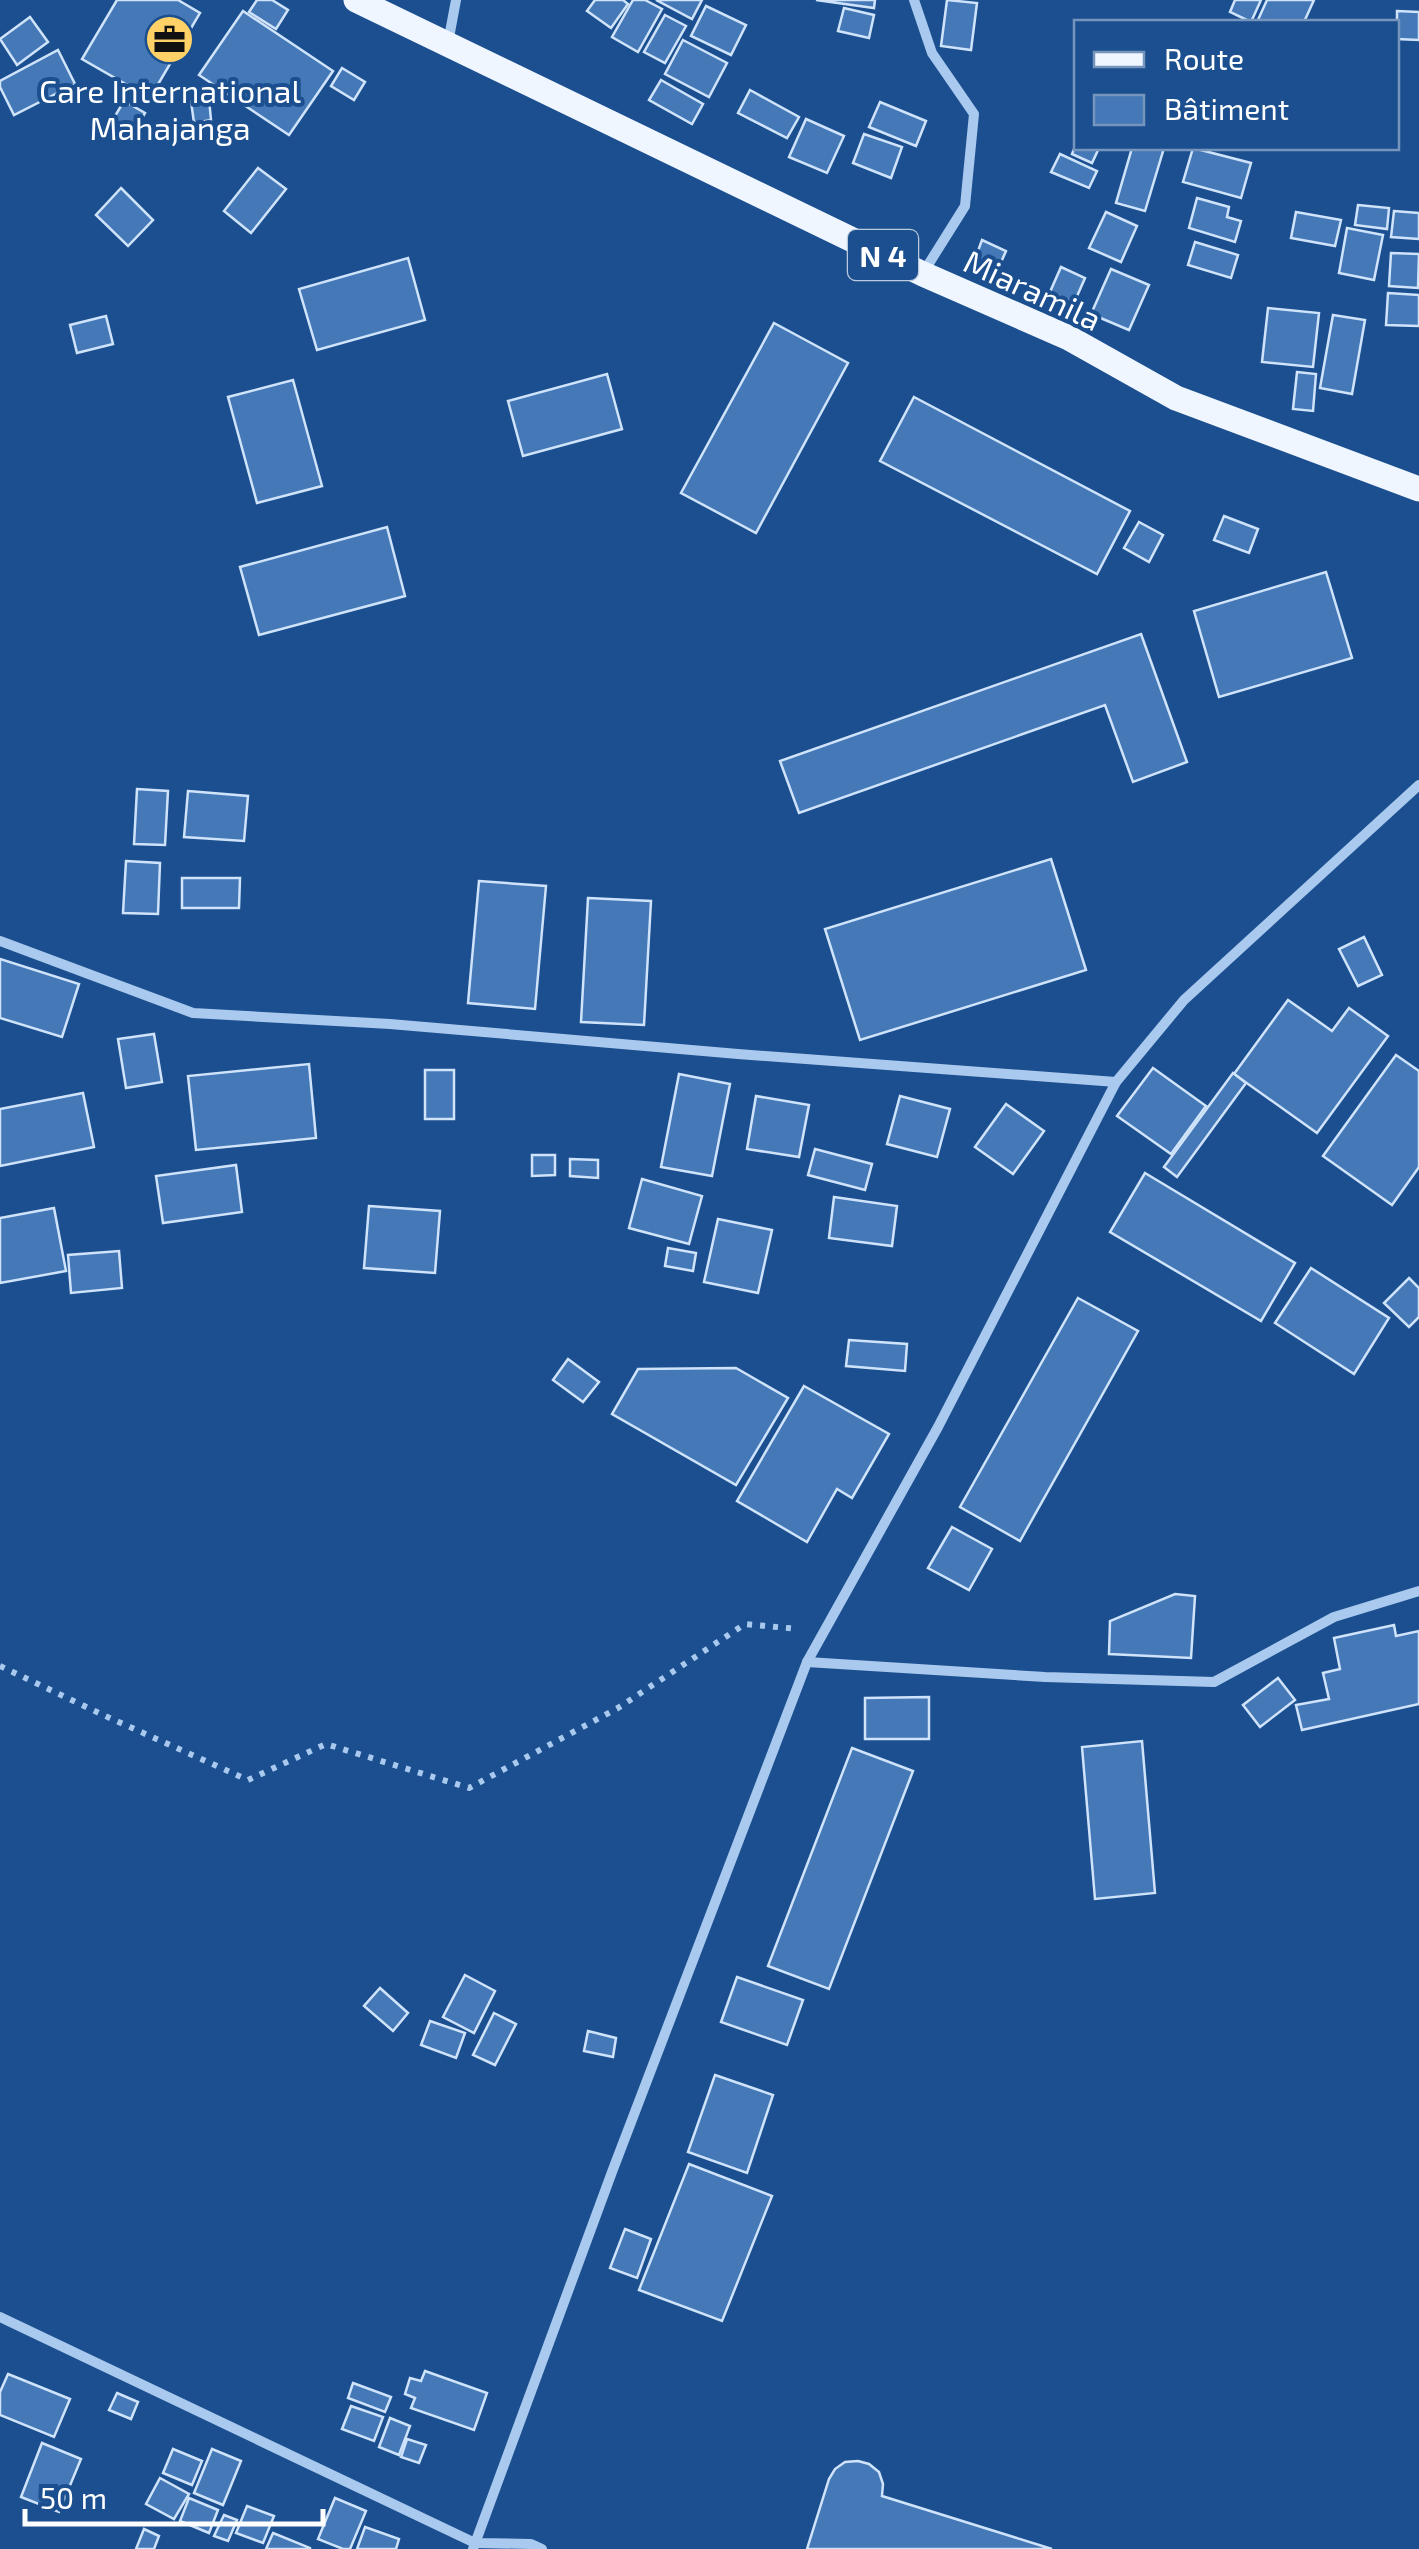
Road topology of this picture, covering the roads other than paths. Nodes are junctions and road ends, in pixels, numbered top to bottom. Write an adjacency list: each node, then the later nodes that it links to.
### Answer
1 (356, 0): 4 (main road, Miaramila / N 4)
2 (456, 0): 4 (street)
3 (914, 0): 5 (street)
4 (448, 44): 5 (main road, Miaramila / N 4)
5 (922, 274): 6 (main road, Miaramila / N 4)
6 (1419, 489)
7 (1419, 785): 9 (street)
8 (0, 941): 9 (street)
9 (1116, 1082): 11 (street)
10 (1419, 1591): 11 (street)
11 (807, 1662): 13 (street)
12 (0, 2318): 13 (street)
13 (474, 2546): 14 (street)
14 (534, 2547)

